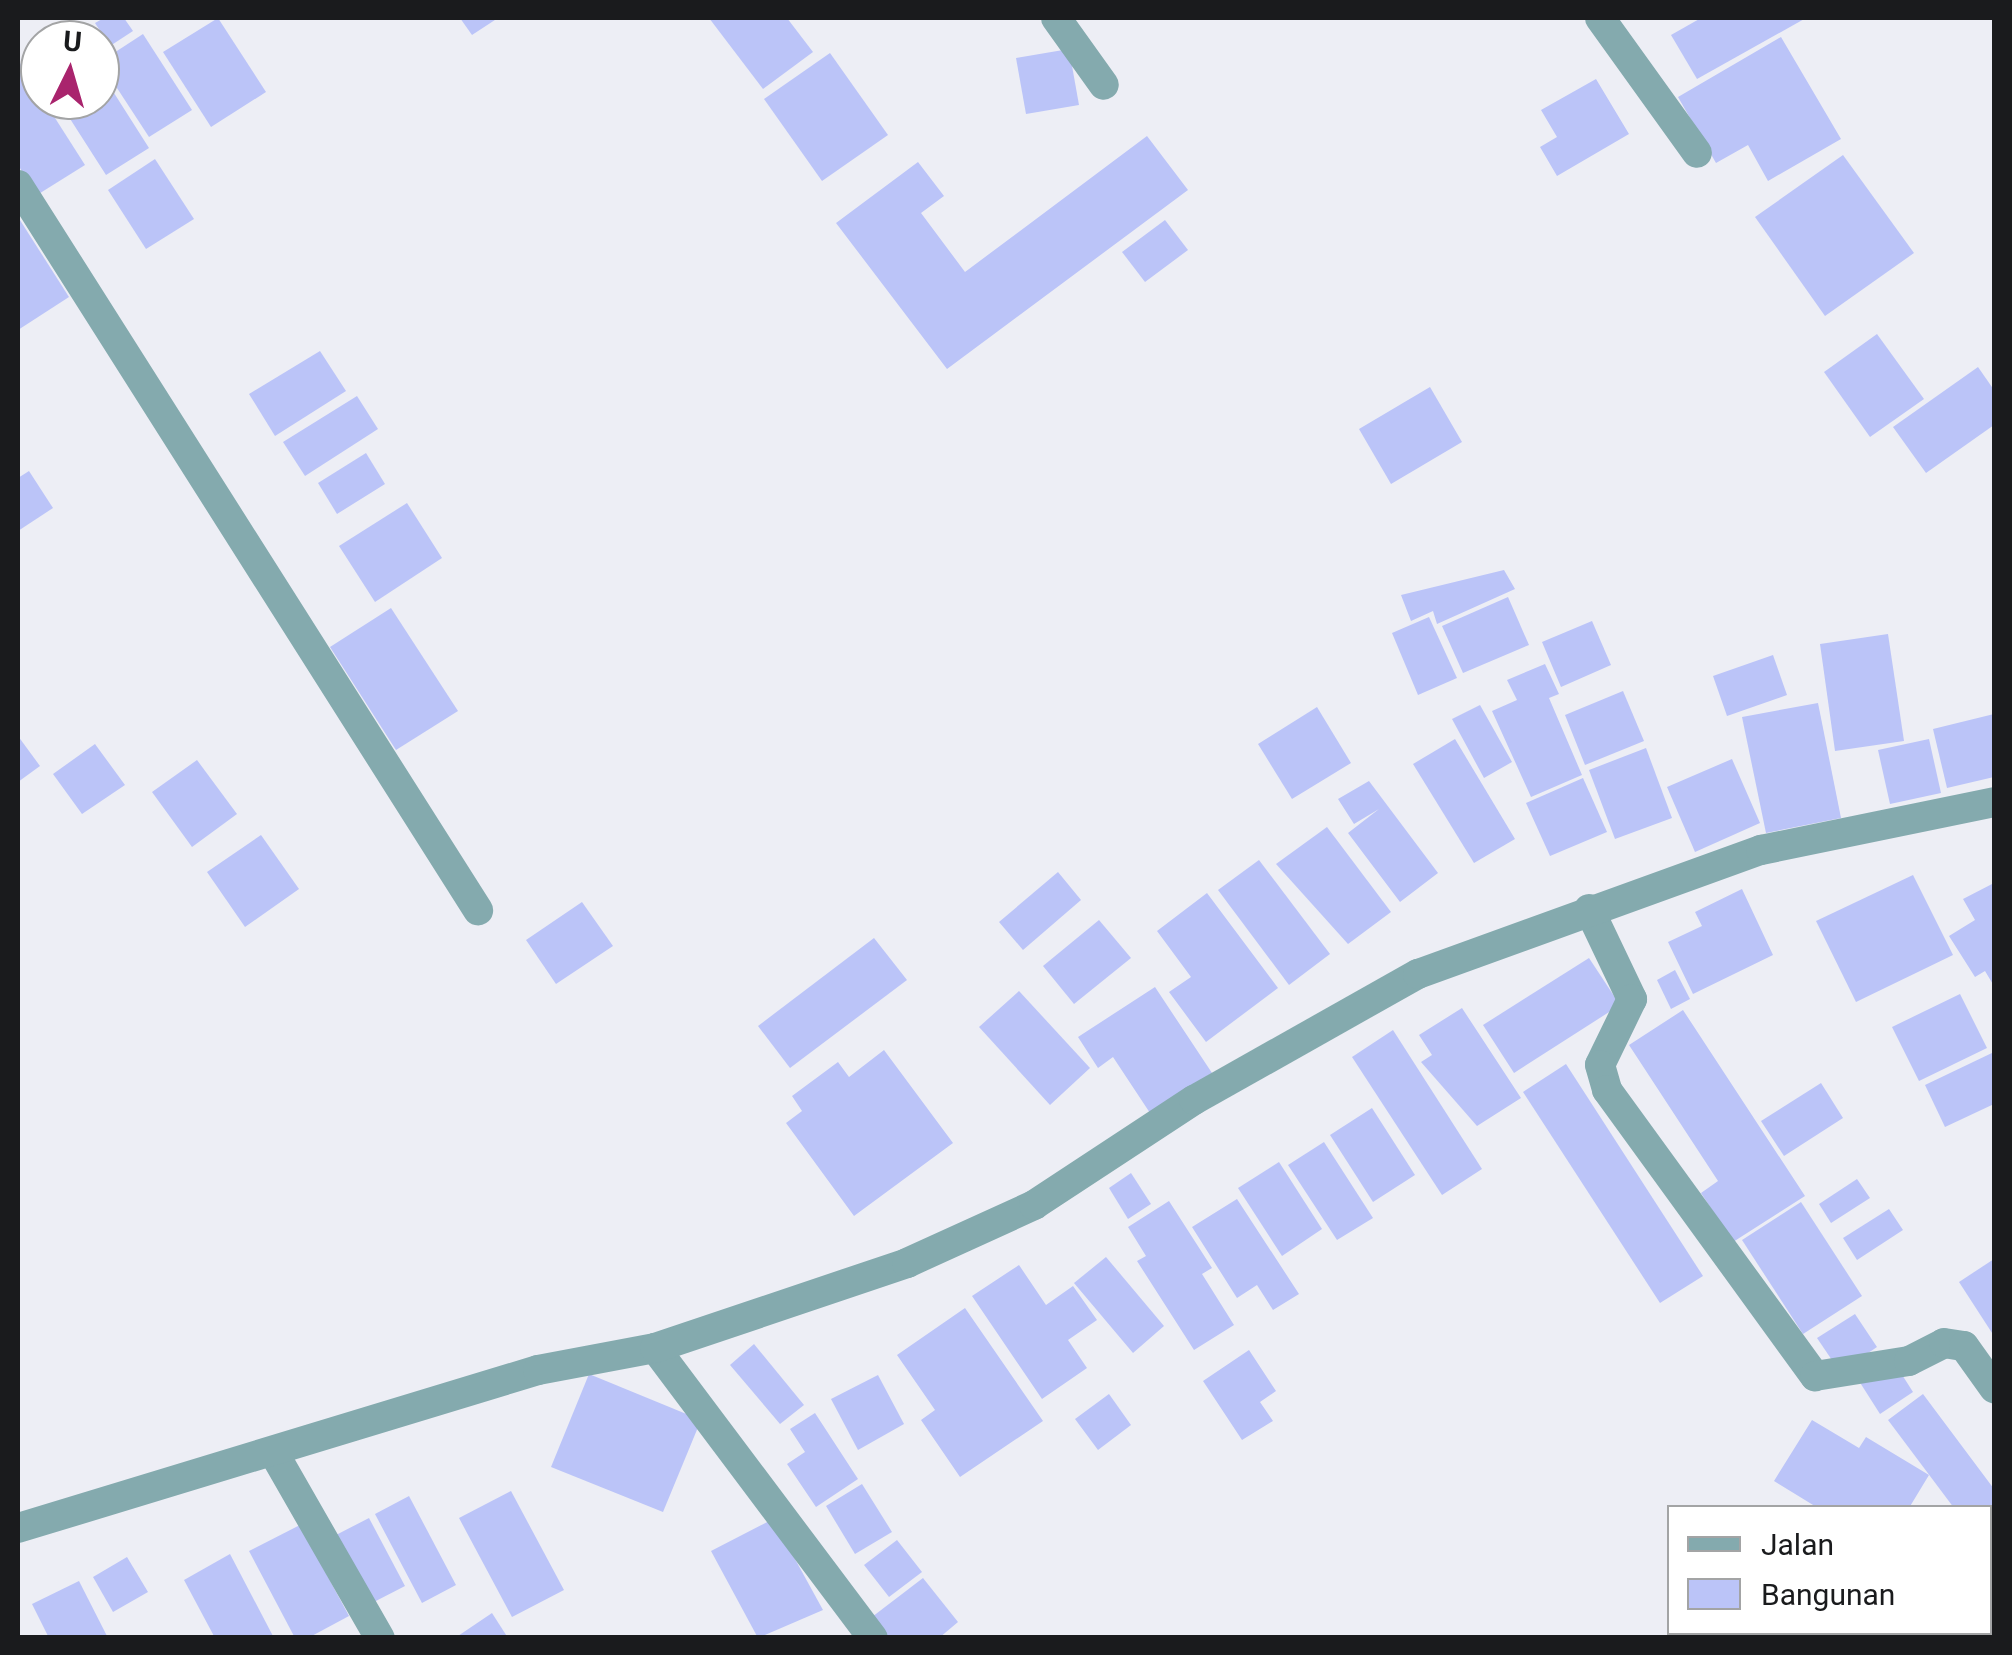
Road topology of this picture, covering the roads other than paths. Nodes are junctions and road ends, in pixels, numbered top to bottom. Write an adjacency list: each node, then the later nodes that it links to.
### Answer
1 (1056, 18): 3 (street)
2 (1600, 18): 4 (street)
3 (1104, 85)
4 (1696, 152)
5 (18, 185): 8 (street)
6 (1994, 802): 7 (street)
7 (1589, 908): 9 (street); 10 (street)
8 (478, 910)
9 (655, 1348): 11 (street); 14 (street)
10 (1994, 1388)
11 (275, 1455): 12 (street); 13 (street)
12 (18, 1528)
13 (380, 1638)
14 (872, 1638)

